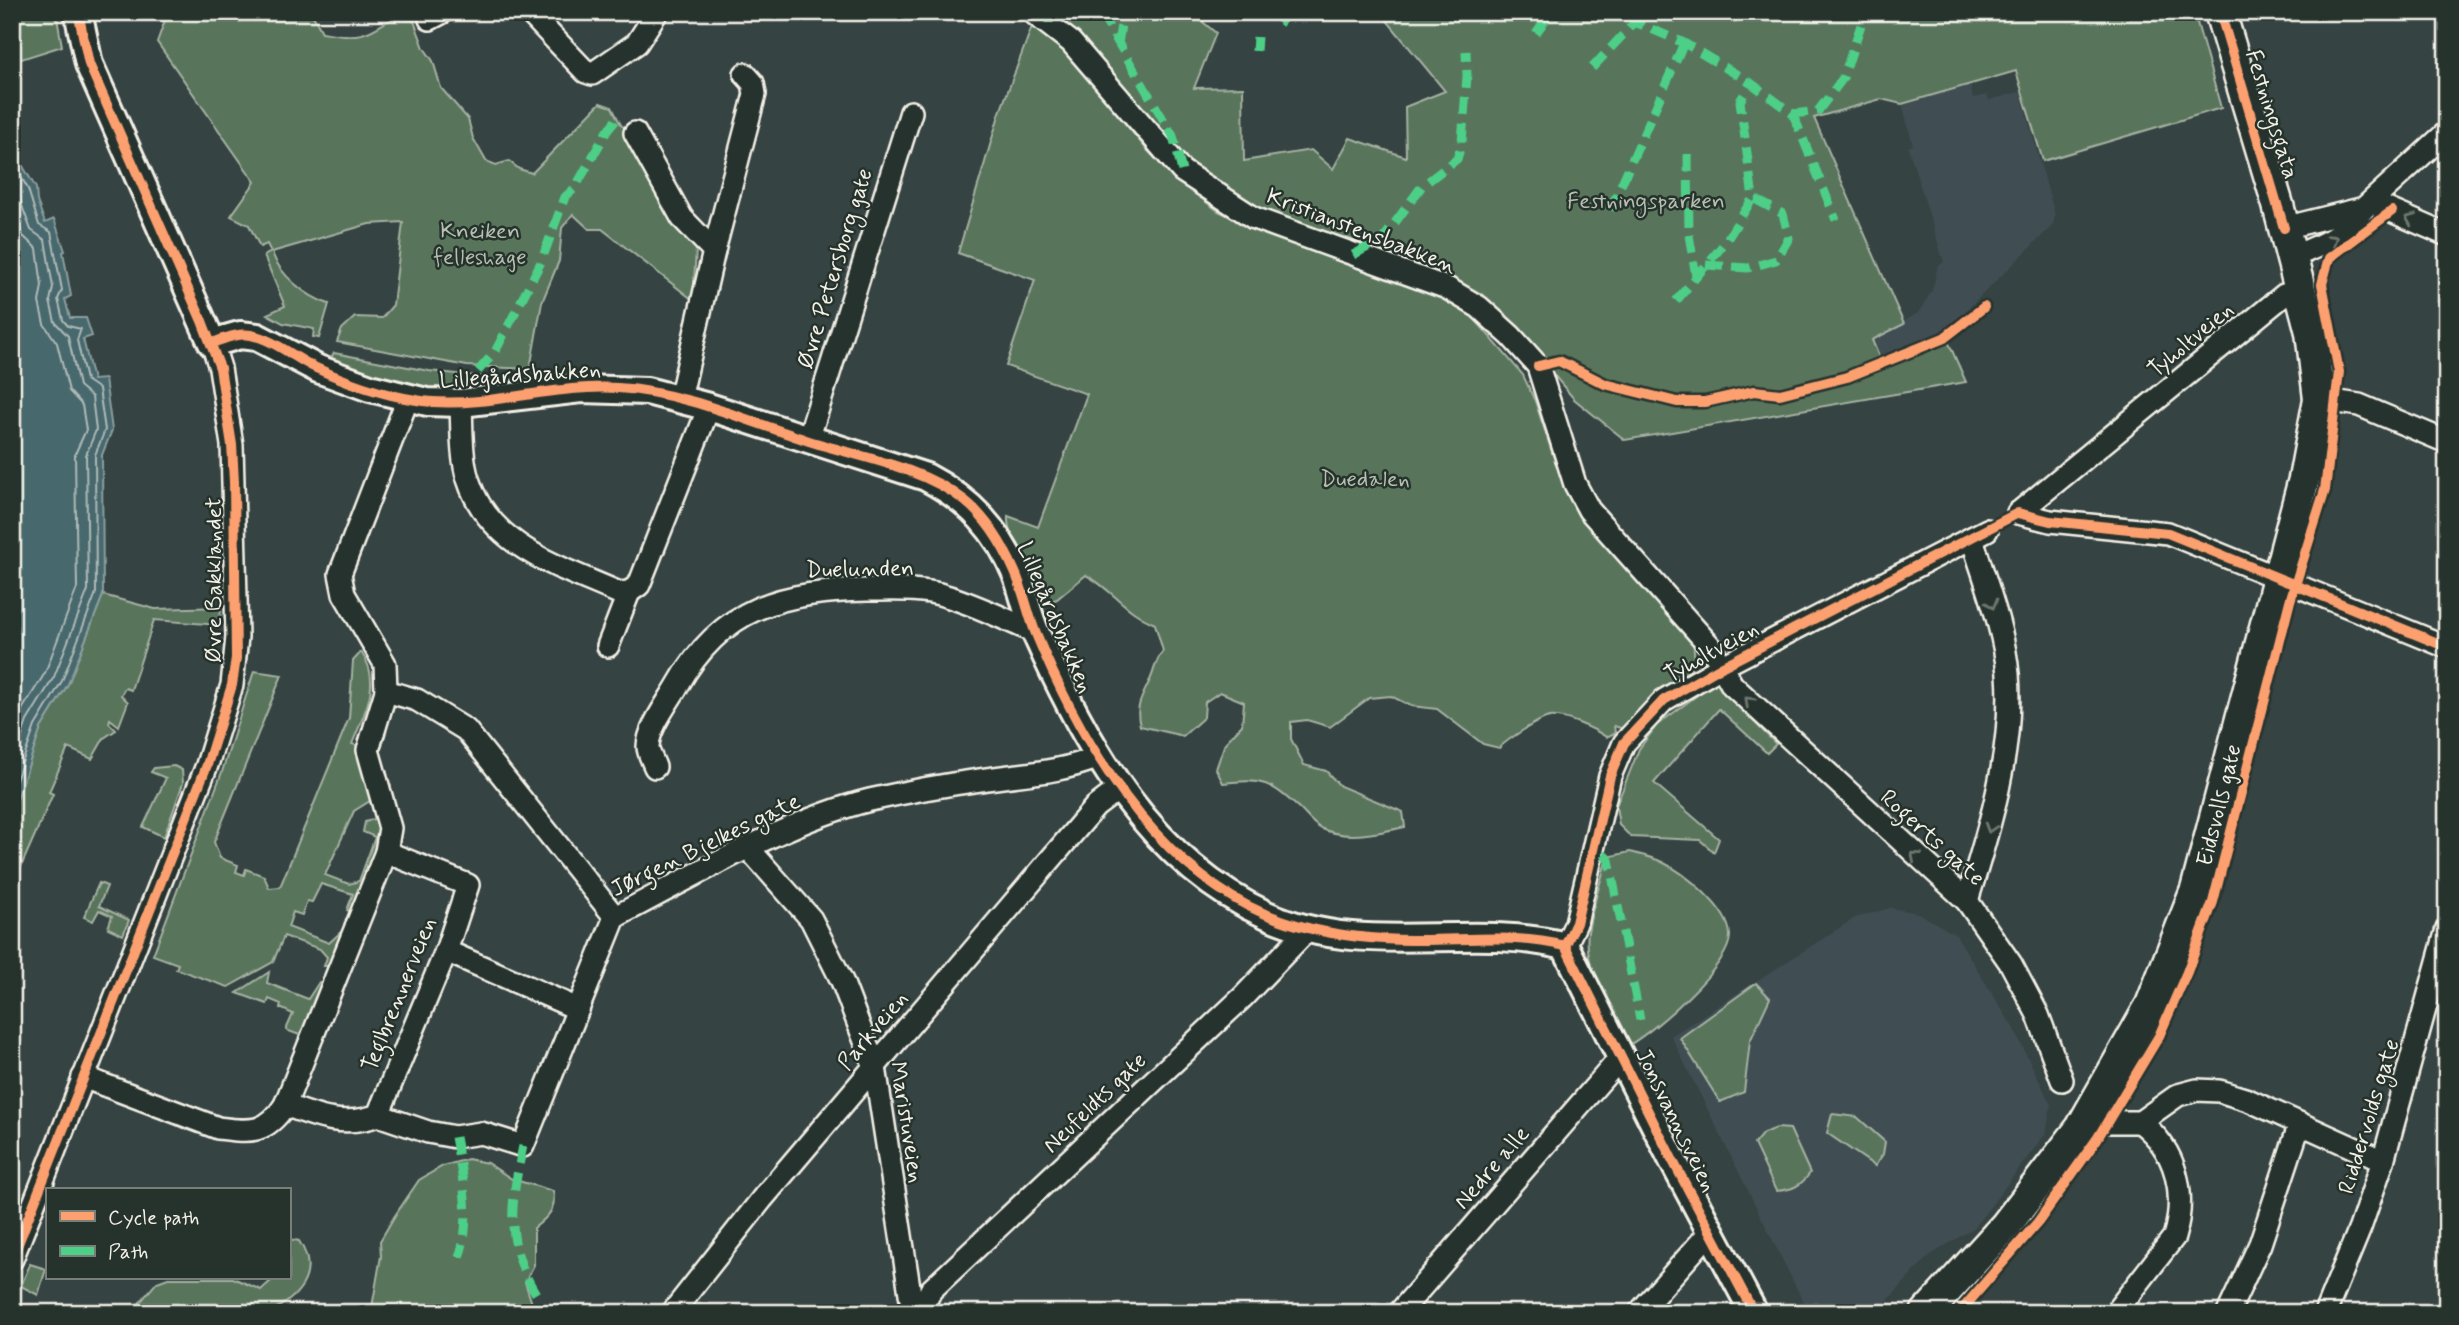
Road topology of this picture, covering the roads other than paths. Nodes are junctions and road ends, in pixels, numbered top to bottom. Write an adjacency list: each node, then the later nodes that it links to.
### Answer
1 (78, 12): 16 (street, Øvre Bakklandet)
2 (529, 12): 3 (street)
3 (657, 12)
4 (1032, 12): 29 (street, Kristianstensbakken)
5 (2220, 12): 11 (main road, Festningsgata)
6 (745, 74): 13 (street)
7 (911, 112): 22 (street, Øvre Petersborg gate)
8 (2447, 132): 10 (street)
9 (635, 133): 13 (street)
10 (2368, 206): 11 (street); 12 (street, one-way to 10); 14 (street, one-way to 10)
11 (2284, 228): 14 (main road, Eidsvolls gate)
12 (2447, 235)
13 (714, 251): 19 (street)
14 (2292, 257): 15 (main road, Eidsvolls gate)
15 (2300, 290): 18 (main road, Eidsvolls gate); 24 (street, Tyholtveien)
16 (212, 343): 17 (street, Lillegårdsbakken); 45 (street, Øvre Bakklandet)
17 (408, 398): 20 (street, Lillegårdsbakken); 30 (street)
18 (2319, 399): 23 (street); 24 (main road, Eidsvolls gate)
19 (680, 400): 20 (street, Lillegårdsbakken); 21 (street, Lillegårdsbakken)
20 (461, 403): 25 (street)
21 (709, 407): 22 (street, Lillegårdsbakken); 25 (street)
22 (808, 440): 26 (street, Lillegårdsbakken)
23 (2447, 442)
24 (2277, 576): 28 (street); 49 (main road, Eidsvolls gate)
25 (629, 592): 27 (street)
26 (1035, 632): 31 (street, Lillegårdsbakken); 32 (street, Duelunden)
27 (608, 646)
28 (2447, 648)
29 (1721, 667): 36 (street, Rogerts gate, one-way to 29); 36 (street, Tyholtveien, one-way to 36); 40 (street, Tyholtveien)
30 (386, 691): 35 (street); 37 (street, Jørgen Bjelkes gate)
31 (1099, 757): 33 (street, Lillegårdsbakken); 34 (street, Jørgen Bjelkes gate)
32 (655, 767)
33 (1120, 788): 39 (street, Lillegårdsbakken); 44 (street, Parkveien)
34 (748, 849): 37 (street, Jørgen Bjelkes gate); 44 (street, Maristuveien)
35 (386, 852): 41 (street, Teglbrennerveien); 47 (street)
36 (1967, 901): 46 (street, Rogerts gate)
37 (615, 917): 42 (street)
38 (2447, 929): 52 (street, Riddervolds gate)
39 (1307, 930): 40 (street, Lillegårdsbakken); 57 (street, Neufeldts gate)
40 (1565, 946): 43 (street, Jonsvannsveien)
41 (446, 951): 42 (street); 48 (street, Teglbrennerveien)
42 (578, 1009): 48 (street)
43 (1622, 1056): 53 (street, Jonsvannsveien); 58 (street, Nedre alle)
44 (875, 1067): 55 (street, Parkveien); 56 (street, Maristuveien)
45 (83, 1077): 47 (street); 54 (street, Øvre Bakklandet)
46 (2062, 1080)
47 (285, 1105): 48 (street)
48 (378, 1115)
49 (2088, 1116): 50 (street); 61 (main road, Eidsvolls gate)
50 (2140, 1122): 51 (street); 62 (street)
51 (2299, 1126): 52 (street); 63 (street)
52 (2383, 1161): 64 (street, Riddervolds gate)
53 (1710, 1232): 59 (street); 60 (street, Jonsvannsveien)
54 (12, 1259)
55 (672, 1313)
56 (913, 1313)
57 (920, 1313)
58 (1399, 1313)
59 (1639, 1313)
60 (1754, 1313)
61 (1926, 1313)
62 (2115, 1313)
63 (2228, 1313)
64 (2325, 1313)

